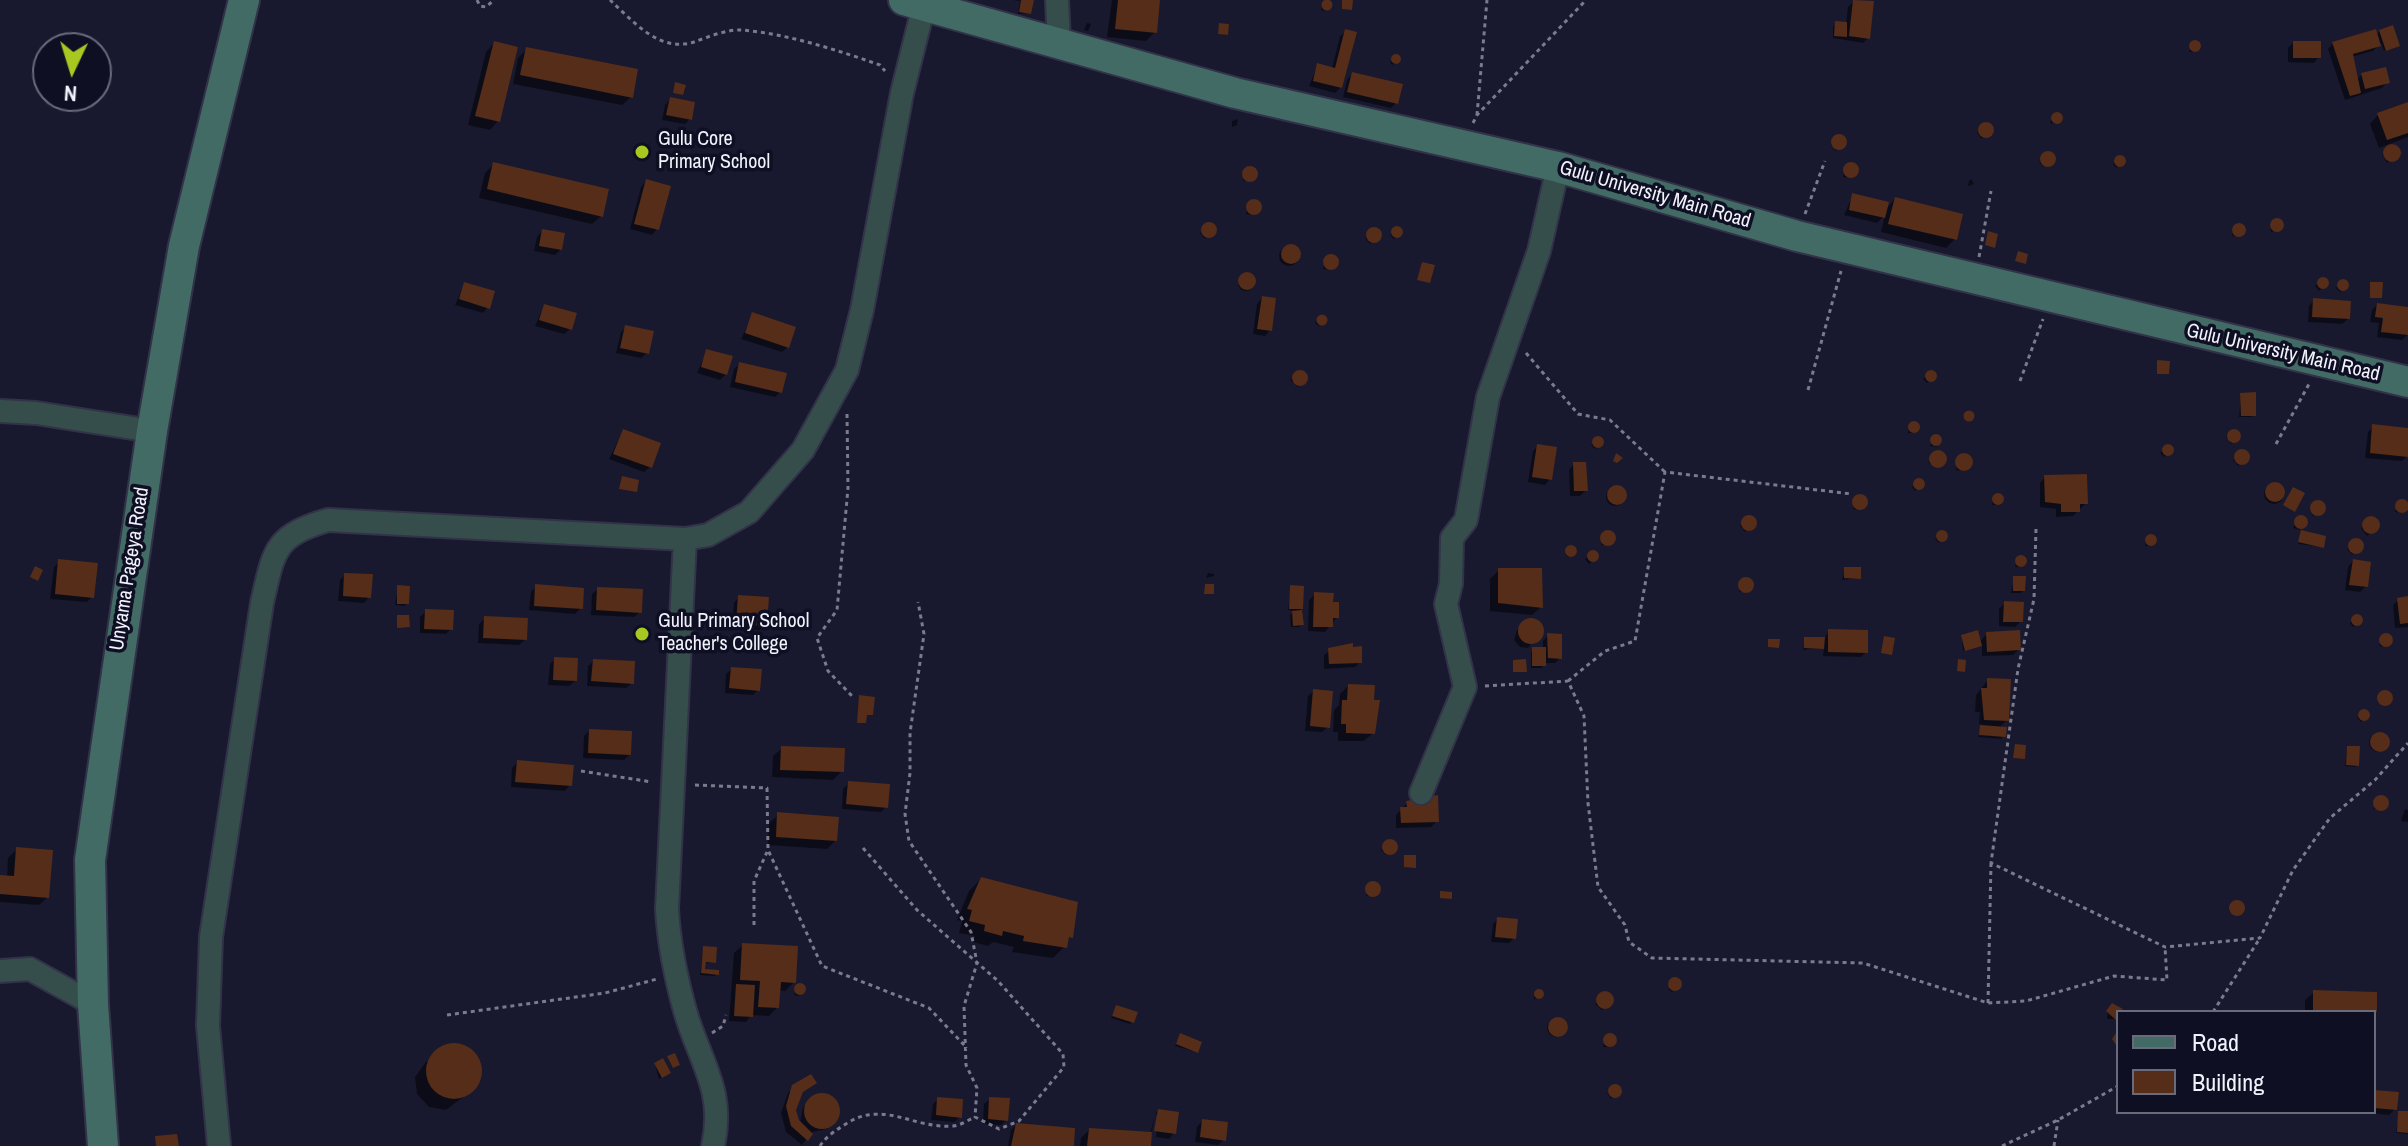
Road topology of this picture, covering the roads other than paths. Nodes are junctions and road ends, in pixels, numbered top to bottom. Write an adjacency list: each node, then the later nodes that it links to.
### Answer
1 (244, 0): 8 (street, Unyama Pageya Road)
2 (1057, 0): 4 (street)
3 (914, 2): 4 (street, Gulu University Main Road); 9 (street)
4 (1059, 43): 5 (street, Gulu University Main Road)
5 (1558, 167): 6 (street, Gulu University Main Road); 10 (street)
6 (2408, 382)
7 (0, 411): 8 (street)
8 (152, 431): 12 (street, Unyama Pageya Road)
9 (685, 539): 14 (street); 15 (street)
10 (1421, 793)
11 (0, 971): 12 (street)
12 (93, 1004): 13 (street, Unyama Pageya Road)
13 (103, 1146)
14 (219, 1146)
15 (713, 1146)

